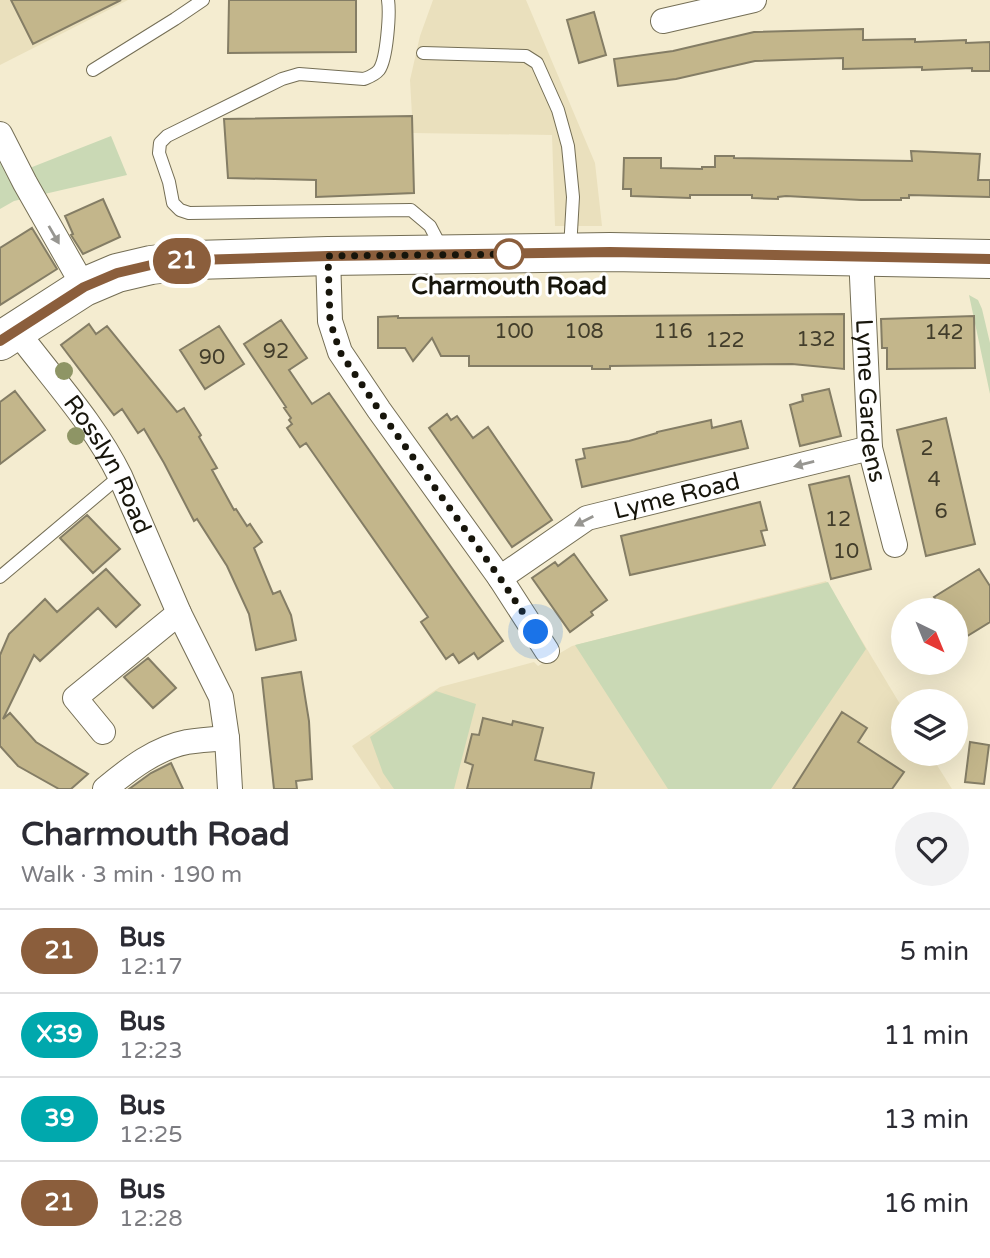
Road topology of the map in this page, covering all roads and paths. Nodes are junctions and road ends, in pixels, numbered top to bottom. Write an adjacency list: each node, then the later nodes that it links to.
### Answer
1 (203, 0): 6 (lane)
2 (388, 0): 9 (lane)
3 (754, 0): 4 (street)
4 (663, 21)
5 (423, 53): 8 (lane)
6 (93, 70)
7 (0, 134): 13 (street, one-way to 13)
8 (570, 253): 9 (main road); 11 (main road)
9 (446, 255): 10 (main road)
10 (328, 256): 13 (main road); 19 (street)
11 (862, 256): 12 (main road); 15 (street, Lyme Gardens)
12 (990, 259)
13 (84, 287): 14 (main road)
14 (9, 335): 16 (street, Rosslyn Road)
15 (870, 448): 17 (street, Lyme Gardens); 19 (street, Lyme Road, one-way to 19)
16 (120, 476): 18 (lane); 20 (street, Rosslyn Road)
17 (895, 545)
18 (0, 577)
19 (500, 578): 21 (street)
20 (179, 613): 22 (street); 23 (street, Rosslyn Road)
21 (547, 651)
22 (103, 732)
23 (226, 738): 24 (street); 25 (street, Rosslyn Road)
24 (106, 789)
25 (230, 789)

